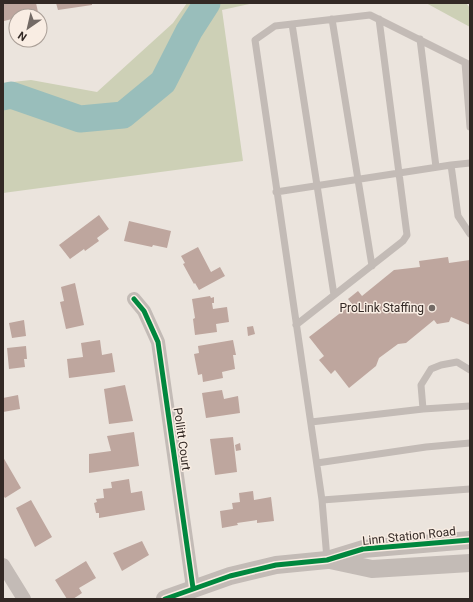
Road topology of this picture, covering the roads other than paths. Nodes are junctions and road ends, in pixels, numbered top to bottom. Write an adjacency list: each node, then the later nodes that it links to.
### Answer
1 (332, 19): 2 (lane); 3 (lane); 11 (lane)
2 (379, 19): 4 (lane); 10 (lane)
3 (292, 24): 12 (lane); 13 (lane)
4 (420, 39): 5 (lane); 9 (lane)
5 (468, 64): 6 (lane)
6 (470, 127)
7 (470, 163): 8 (lane)
8 (452, 165): 9 (lane); 14 (lane)
9 (436, 168): 10 (lane)
10 (398, 173): 11 (lane); 15 (lane)
11 (357, 179): 12 (lane); 15 (lane)
12 (316, 186): 13 (lane); 16 (lane)
13 (276, 192): 18 (lane)
14 (470, 234)
15 (372, 266): 16 (lane)
16 (334, 295): 18 (lane)
17 (134, 299): 31 (street, Pollitt Court)
18 (296, 325): 22 (lane)
19 (470, 370): 21 (lane)
20 (470, 406): 21 (lane)
21 (422, 409): 22 (lane)
22 (311, 422): 24 (lane)
23 (470, 443): 24 (lane)
24 (317, 463): 26 (lane)
25 (470, 489): 26 (lane)
26 (322, 500): 28 (lane)
27 (470, 540): 28 (street, Linn Station Road)
28 (328, 560): 29 (street, Linn Station Road); 31 (street, Linn Station Road)
29 (470, 562)
30 (3, 565): 32 (street)
31 (193, 588): 33 (street, Linn Station Road)
32 (24, 599)
33 (165, 599)

